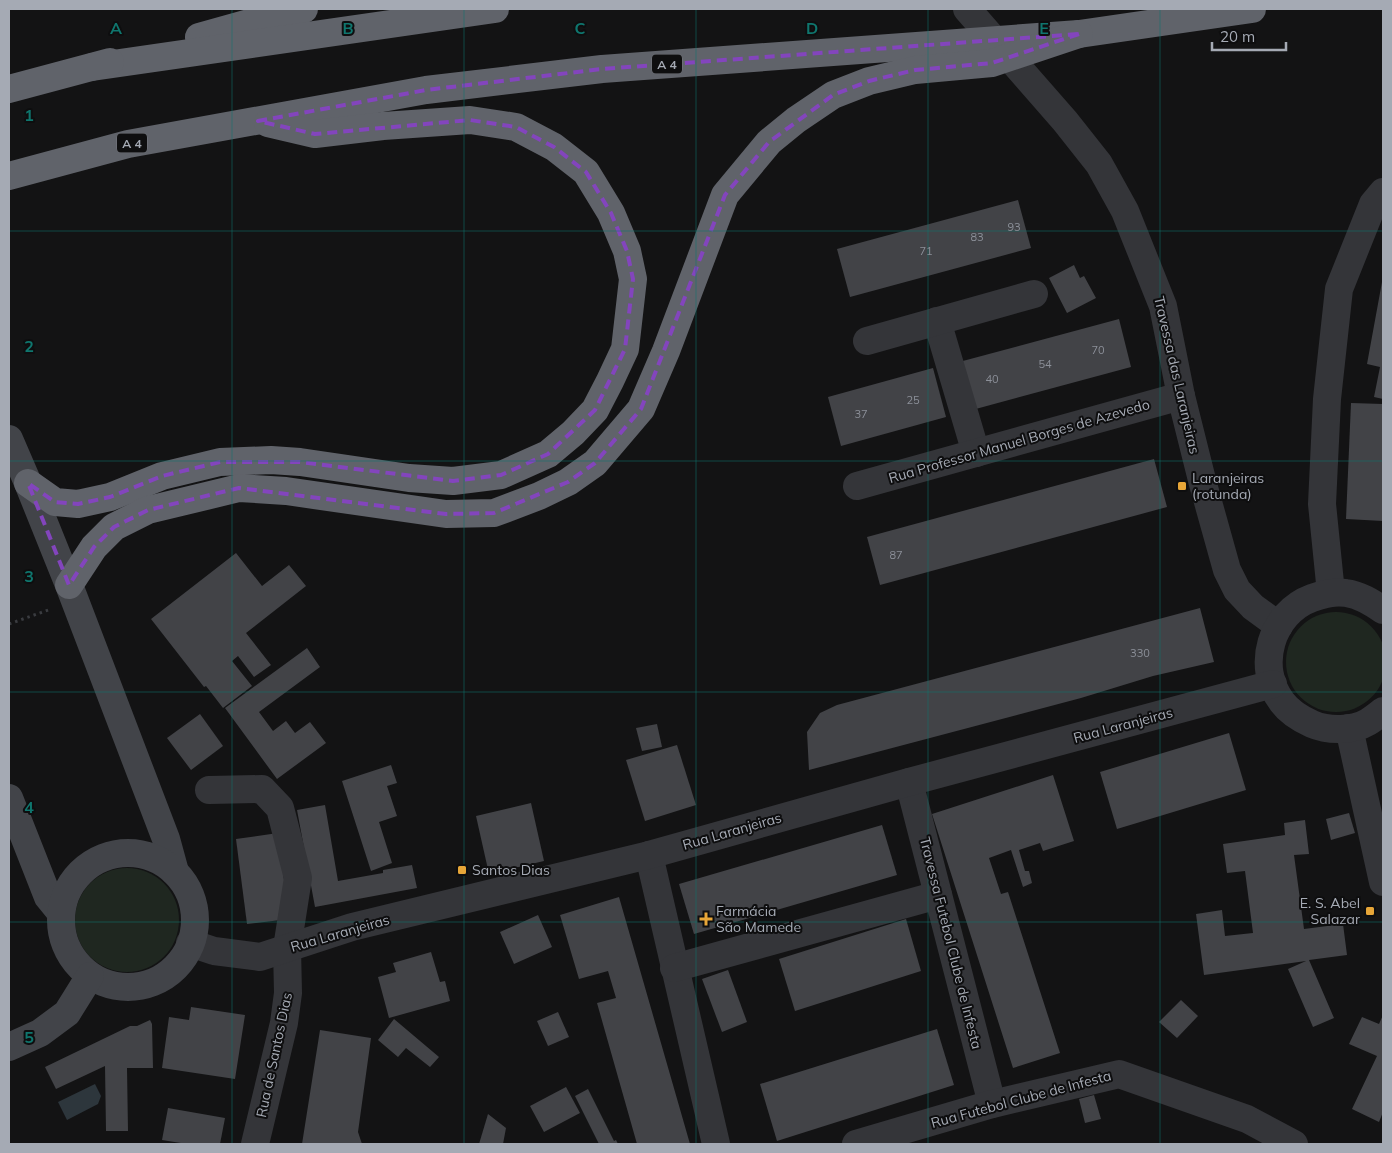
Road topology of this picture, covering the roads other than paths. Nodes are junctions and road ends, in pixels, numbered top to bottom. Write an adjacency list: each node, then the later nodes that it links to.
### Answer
1 (304, 9): 6 (highway)
2 (495, 9): 6 (highway)
3 (967, 9): 14 (street, Travessa das Laranjeiras)
4 (1252, 9): 5 (highway, A 4)
5 (1079, 34): 8 (highway, A 4); 19 (highway)
6 (92, 67): 7 (highway)
7 (9, 89)
8 (258, 120): 9 (highway, A 4); 17 (highway)
9 (9, 176)
10 (1383, 192): 20 (street)
11 (1034, 294): 12 (street)
12 (937, 321): 13 (street); 16 (street)
13 (867, 341)
14 (1181, 396): 16 (street, Rua Professor Manuel Borges de Azevedo); 22 (street, Travessa das Laranjeiras)
15 (9, 441): 17 (main road)
16 (976, 453): 18 (street, Rua Professor Manuel Borges de Azevedo)
17 (28, 483): 19 (main road)
18 (857, 486)
19 (72, 593): 30 (main road)
20 (1331, 593): 21 (street); 22 (street)
21 (1383, 610)
22 (1279, 626): 23 (street)
23 (1273, 684): 25 (street); 26 (street, Rua Laranjeiras)
24 (1383, 711): 25 (street)
25 (1349, 728): 31 (street)
26 (910, 782): 29 (street, Rua Laranjeiras); 32 (street, Travessa Futebol Clube de Infesta)
27 (209, 790): 35 (street, Rua de Santos Dias)
28 (9, 798): 33 (main road)
29 (649, 855): 35 (street, Rua Laranjeiras); 36 (street)
30 (175, 872): 33 (main road); 34 (main road)
31 (1383, 882)
32 (938, 895): 36 (street); 39 (street, Travessa Futebol Clube de Infesta)
33 (61, 913): 37 (main road)
34 (190, 943): 35 (street, Rua Laranjeiras); 37 (main road)
35 (287, 948): 40 (street, Rua de Santos Dias)
36 (674, 968): 41 (street)
37 (90, 976): 38 (main road)
38 (9, 1047)
39 (992, 1104): 42 (street, Rua Futebol Clube de Infesta); 43 (street, Rua Futebol Clube de Infesta)
40 (255, 1144)
41 (716, 1144)
42 (856, 1144)
43 (1294, 1144)

